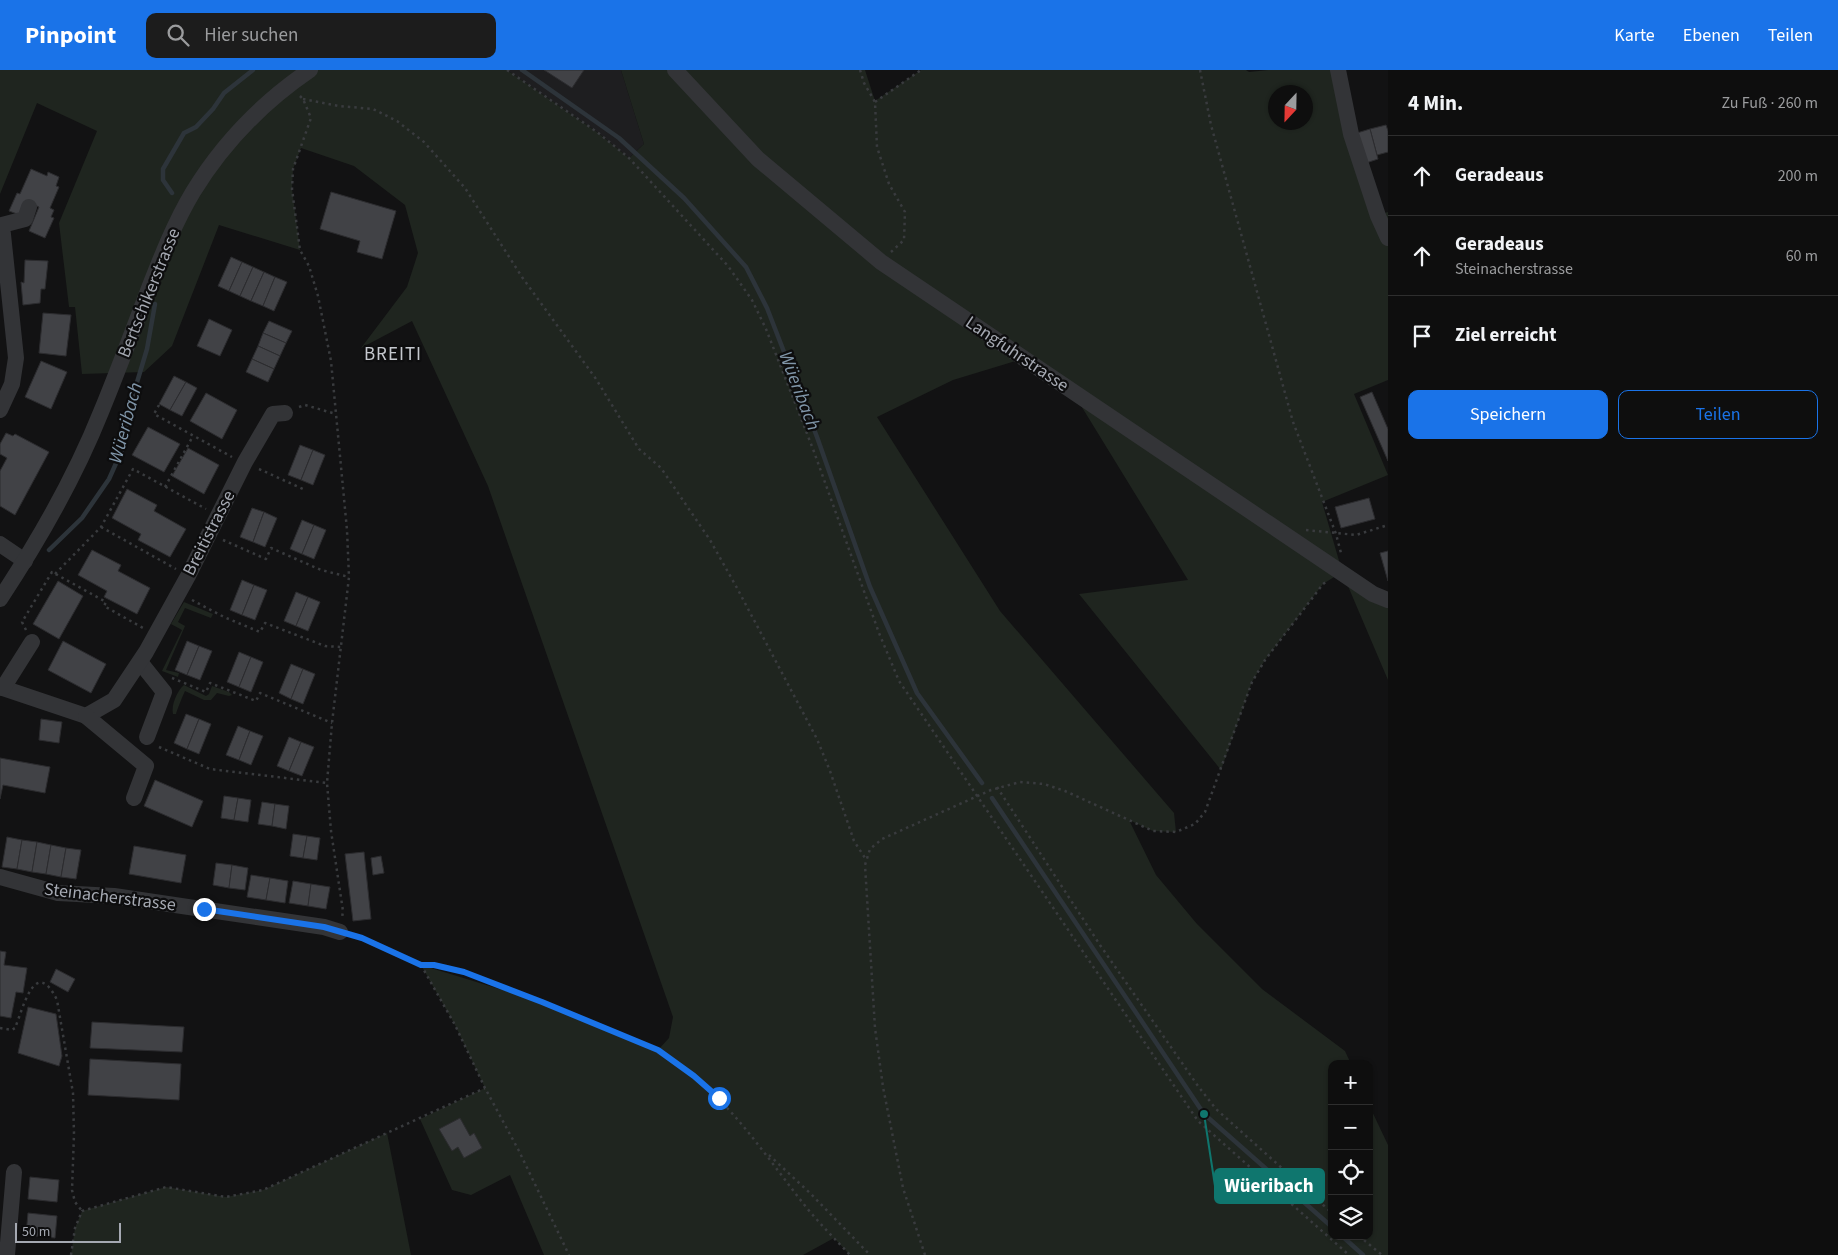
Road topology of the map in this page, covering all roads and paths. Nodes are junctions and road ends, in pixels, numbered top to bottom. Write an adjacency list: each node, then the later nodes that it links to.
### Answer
1 (310, 70): 8 (street, Bertschikerstrasse)
2 (507, 70): 48 (path)
3 (675, 70): 13 (street, Langfuhrstrasse)
4 (860, 70): 10 (path)
5 (920, 70): 10 (path)
6 (1200, 70): 27 (path)
7 (1338, 70): 12 (street)
8 (289, 85): 9 (path); 29 (street, Bertschikerstrasse)
9 (303, 99): 17 (path); 50 (path)
10 (875, 102): 13 (path)
11 (30, 207): 15 (street)
12 (1388, 238)
13 (882, 262): 30 (street, Langfuhrstrasse)
14 (159, 406): 18 (path)
15 (0, 410)
16 (285, 413): 17 (path); 19 (street, Breitistrasse)
17 (336, 414): 33 (path)
18 (193, 436): 19 (path); 20 (path)
19 (245, 463): 21 (path); 22 (street, Breitistrasse)
20 (165, 487): 22 (path); 24 (path)
21 (303, 489)
22 (218, 516): 26 (street, Breitistrasse)
23 (1388, 525): 27 (path)
24 (101, 527): 31 (path); 32 (path)
25 (1300, 530): 27 (path)
26 (210, 533): 32 (street, Breitistrasse); 33 (path)
27 (1336, 534): 30 (path)
28 (0, 544): 29 (street)
29 (25, 561): 35 (street, Bertschikerstrasse)
30 (1342, 571): 36 (street, Langfuhrstrasse); 47 (path)
31 (55, 574): 37 (path); 38 (path)
32 (188, 576): 34 (street, Breitistrasse)
33 (349, 577): 39 (path)
34 (179, 592): 37 (street, Breitistrasse); 39 (path)
35 (0, 598)
36 (1388, 600)
37 (155, 635): 40 (street, Breitistrasse)
38 (32, 642): 42 (street)
39 (341, 647): 44 (path)
40 (140, 662): 43 (street, Breitistrasse); 45 (street)
41 (170, 677): 44 (path)
42 (2, 688): 43 (street)
43 (86, 716): 49 (street)
44 (332, 723): 46 (path)
45 (147, 737): 46 (path)
46 (327, 783): 52 (path)
47 (997, 787): 48 (path); 58 (path)
48 (978, 796): 50 (path); 67 (path)
49 (134, 798)
50 (865, 858): 66 (path)
51 (0, 877): 52 (street, Steinacherstrasse)
52 (340, 932): 53 (path)
53 (421, 965): 55 (path); 56 (path)
54 (0, 1028): 59 (path)
55 (485, 1088): 59 (path); 63 (path)
56 (764, 1151): 64 (path); 65 (path)
57 (14, 1172): 61 (street)
58 (1328, 1209)
59 (82, 1211): 62 (path)
60 (1364, 1240): 68 (path)
61 (7, 1255)
62 (71, 1255)
63 (569, 1255)
64 (850, 1255)
65 (870, 1255)
66 (925, 1255)
67 (1349, 1255)
68 (1382, 1255)

